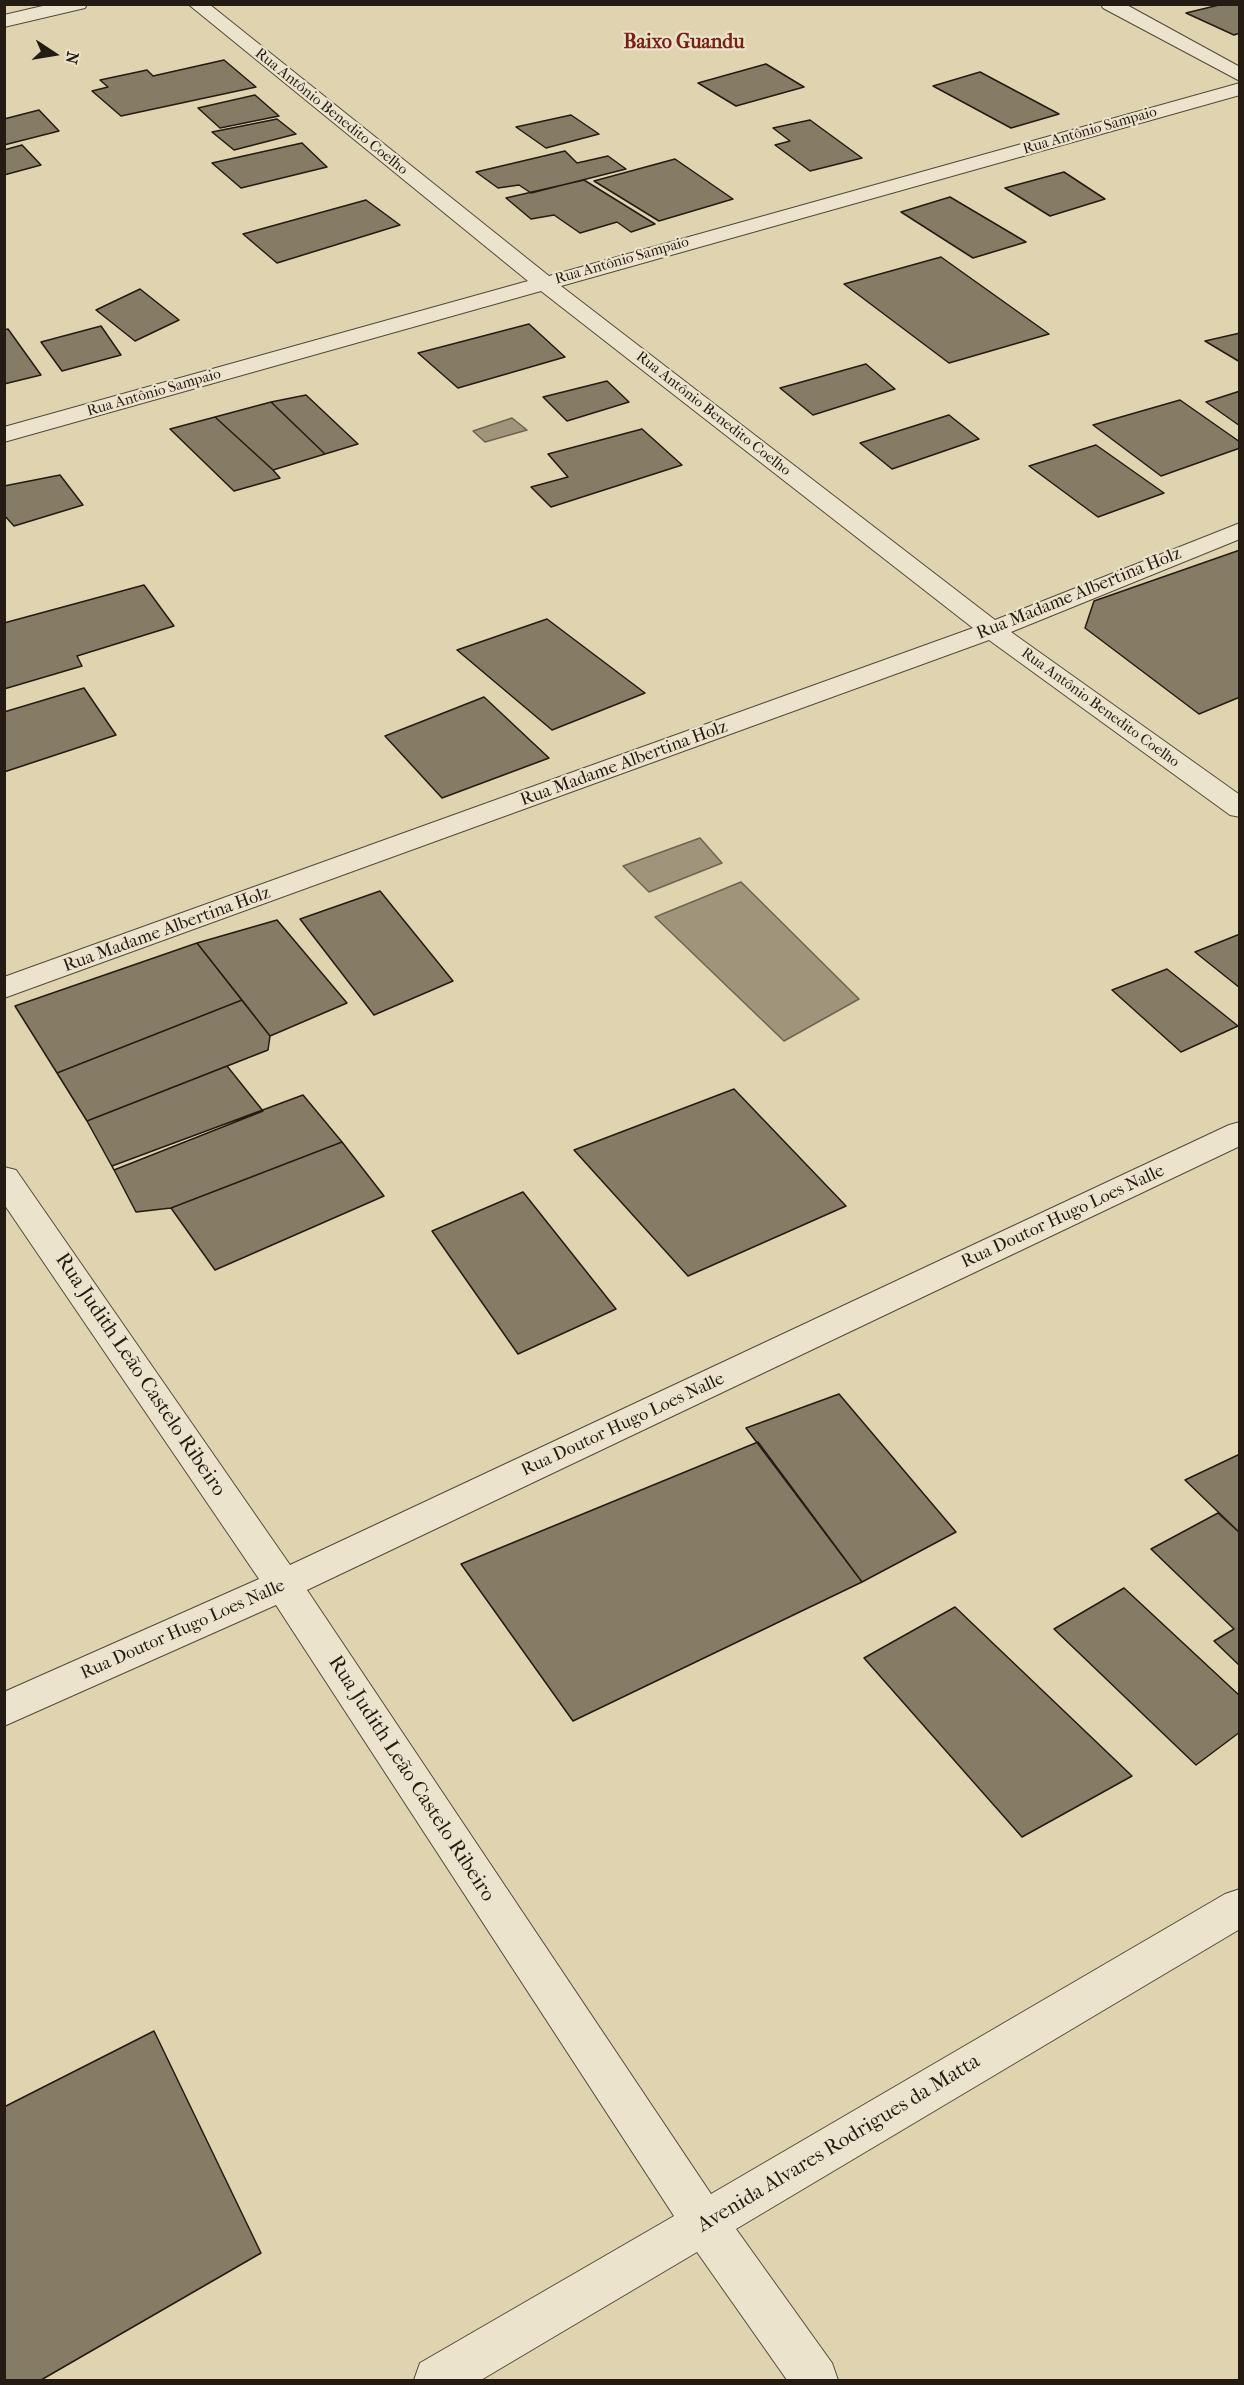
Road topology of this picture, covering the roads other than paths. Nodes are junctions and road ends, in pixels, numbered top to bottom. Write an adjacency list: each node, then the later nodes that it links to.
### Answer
1 (78, 4): 4 (street)
2 (197, 4): 7 (street, Rua Antônio Benedito Coelho)
3 (1110, 4): 5 (street)
4 (4, 21)
5 (1239, 75)
6 (1239, 89): 7 (street, Rua Antônio Sampaio)
7 (544, 283): 8 (street, Rua Antônio Sampaio); 10 (street, Rua Antônio Benedito Coelho)
8 (4, 435)
9 (1239, 530): 10 (street, Rua Madame Albertina Holz)
10 (992, 630): 11 (street, Rua Antônio Benedito Coelho); 12 (street, Rua Madame Albertina Holz)
11 (1239, 809)
12 (4, 988)
13 (1239, 1133): 15 (street, Rua Doutor Hugo Loes Nalle)
14 (4, 1178): 15 (street, Rua Judith Leão Castelo Ribeiro)
15 (284, 1585): 16 (street, Rua Doutor Hugo Loes Nalle); 18 (street, Rua Judith Leão Castelo Ribeiro)
16 (4, 1710)
17 (1239, 1907): 18 (street, Avenida Alvares Rodrigues da Matta)
18 (705, 2224): 19 (street, Avenida Alvares Rodrigues da Matta); 20 (street, Rua Judith Leão Castelo Ribeiro)
19 (437, 2380)
20 (815, 2380)

